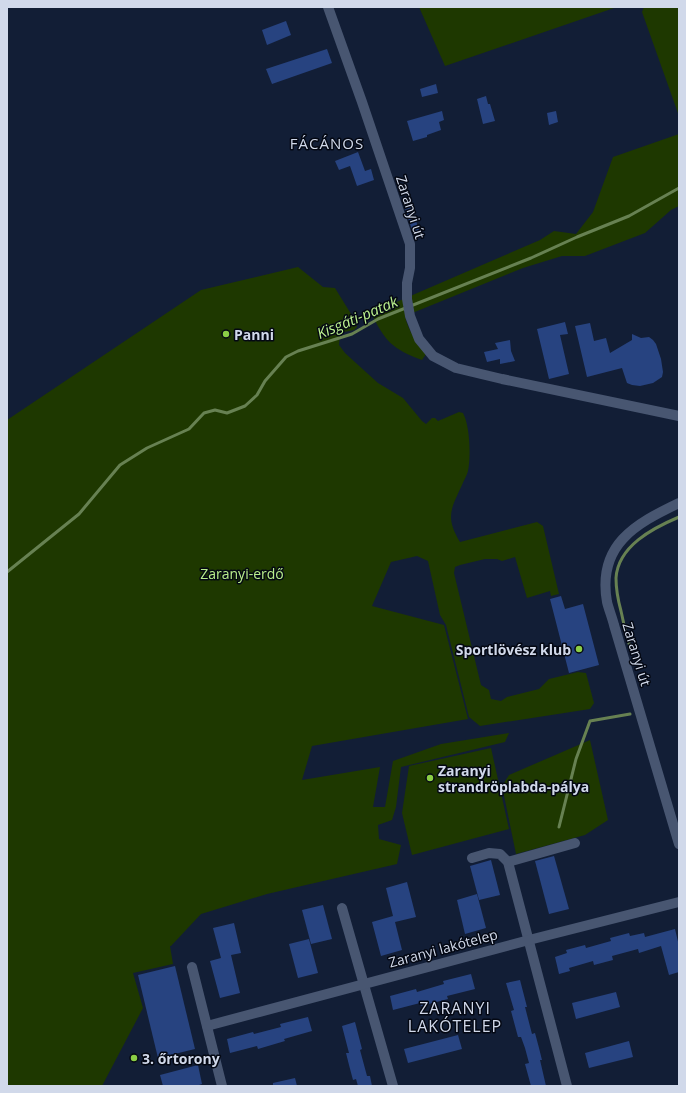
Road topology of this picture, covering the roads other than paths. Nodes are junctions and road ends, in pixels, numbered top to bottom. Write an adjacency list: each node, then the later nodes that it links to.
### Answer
1 (328, 7): 2 (street, Zaranyi út)
2 (679, 416)
3 (679, 503): 5 (street, Zaranyi út)
4 (575, 843): 7 (street)
5 (679, 844)
6 (472, 858): 7 (street)
7 (508, 862): 10 (street)
8 (679, 902): 10 (street, Zaranyi lakótelep)
9 (342, 908): 12 (street)
10 (528, 940): 12 (street, Zaranyi lakótelep); 16 (street)
11 (192, 967): 13 (street)
12 (364, 984): 13 (street, Zaranyi lakótelep); 15 (street)
13 (207, 1026): 14 (street)
14 (222, 1086)
15 (393, 1086)
16 (567, 1086)

